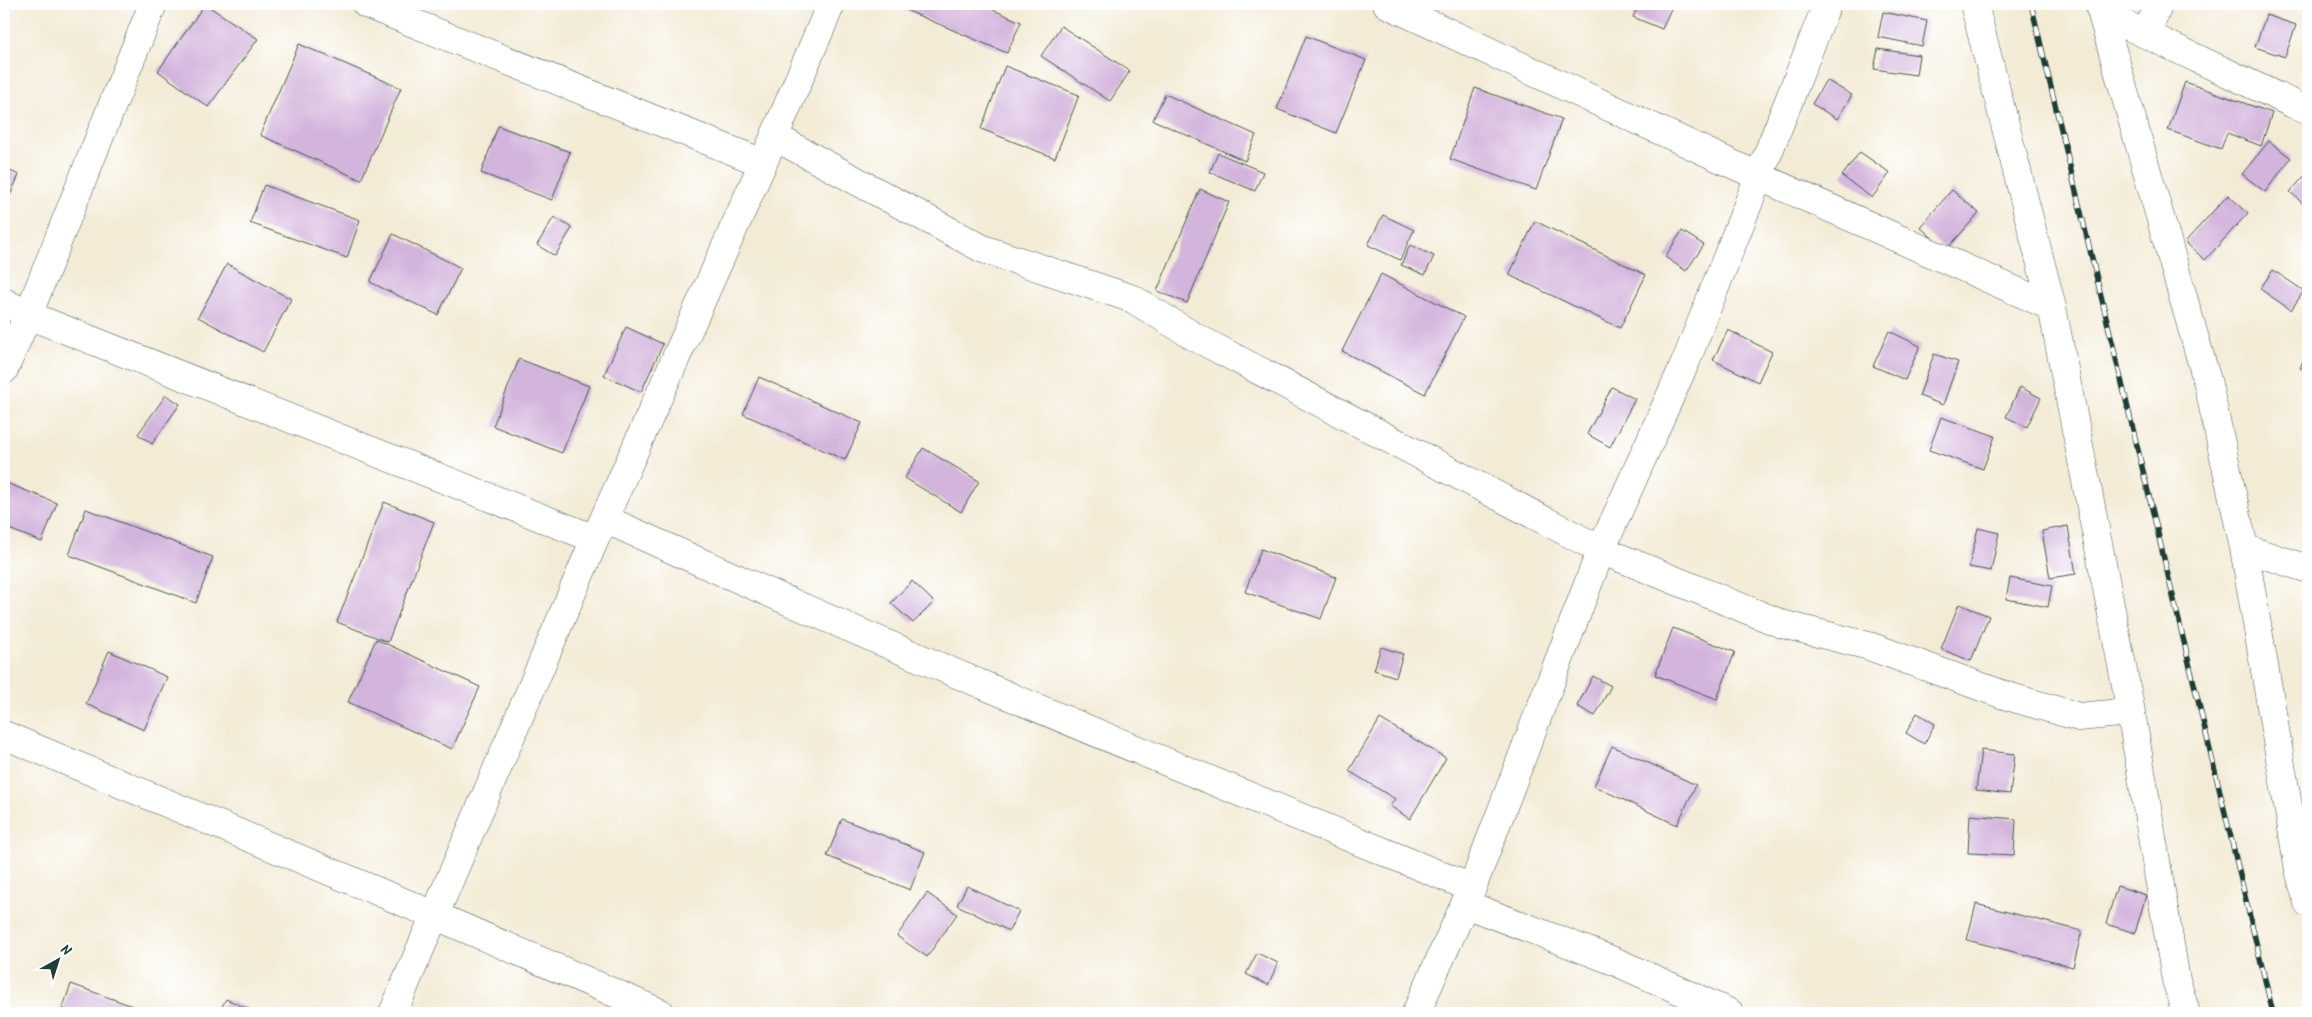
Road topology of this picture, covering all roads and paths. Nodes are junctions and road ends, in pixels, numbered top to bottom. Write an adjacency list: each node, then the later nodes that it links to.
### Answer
1 (153, 4): 16 (street)
2 (366, 4): 12 (street)
3 (831, 4): 11 (street)
4 (1387, 4): 13 (street)
5 (1827, 4): 13 (street)
6 (1974, 4): 15 (street)
7 (2159, 4): 9 (street)
8 (2101, 9): 9 (street); 19 (street)
9 (2146, 34): 10 (street)
10 (2308, 111)
11 (775, 137): 12 (street); 20 (street)
12 (763, 163): 18 (street)
13 (1758, 176): 15 (street); 20 (street)
14 (4, 302): 16 (street)
15 (2052, 307): 22 (street)
16 (28, 315): 17 (street); 18 (street)
17 (4, 370)
18 (600, 529): 25 (street); 27 (street)
19 (2244, 548): 21 (street); 24 (street)
20 (1601, 550): 22 (street); 25 (street)
21 (2308, 569)
22 (2131, 712): 32 (street)
23 (4, 735): 27 (street)
24 (2304, 872): 26 (street)
25 (1468, 896): 30 (street); 31 (street)
26 (2308, 903)
27 (434, 915): 28 (street); 29 (street)
28 (393, 1013)
29 (661, 1013)
30 (1416, 1013)
31 (1730, 1013)
32 (2186, 1013)

